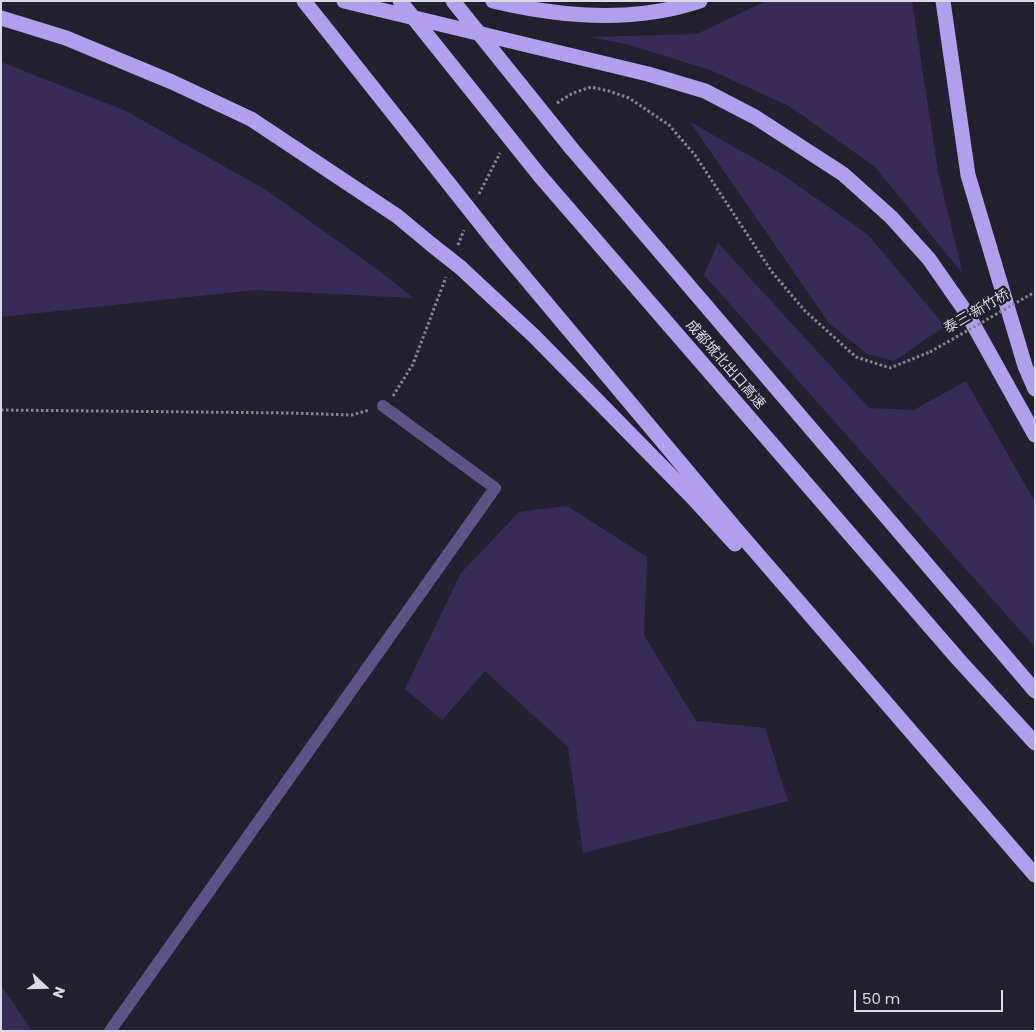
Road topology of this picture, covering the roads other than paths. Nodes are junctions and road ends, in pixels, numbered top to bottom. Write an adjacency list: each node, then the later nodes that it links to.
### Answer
1 (304, 1): 12 (highway, bridge)
2 (344, 1): 11 (highway)
3 (400, 1): 14 (highway, 成都城北出口高速, bridge)
4 (453, 1): 13 (highway, 成都城北出口高速, bridge)
5 (493, 1): 6 (highway)
6 (700, 1)
7 (943, 1): 9 (highway)
8 (1, 18): 12 (highway, bridge)
9 (1035, 389)
10 (383, 406): 16 (street)
11 (1035, 435)
12 (856, 670): 15 (highway)
13 (1035, 691)
14 (1035, 743)
15 (1035, 875)
16 (110, 1031)

